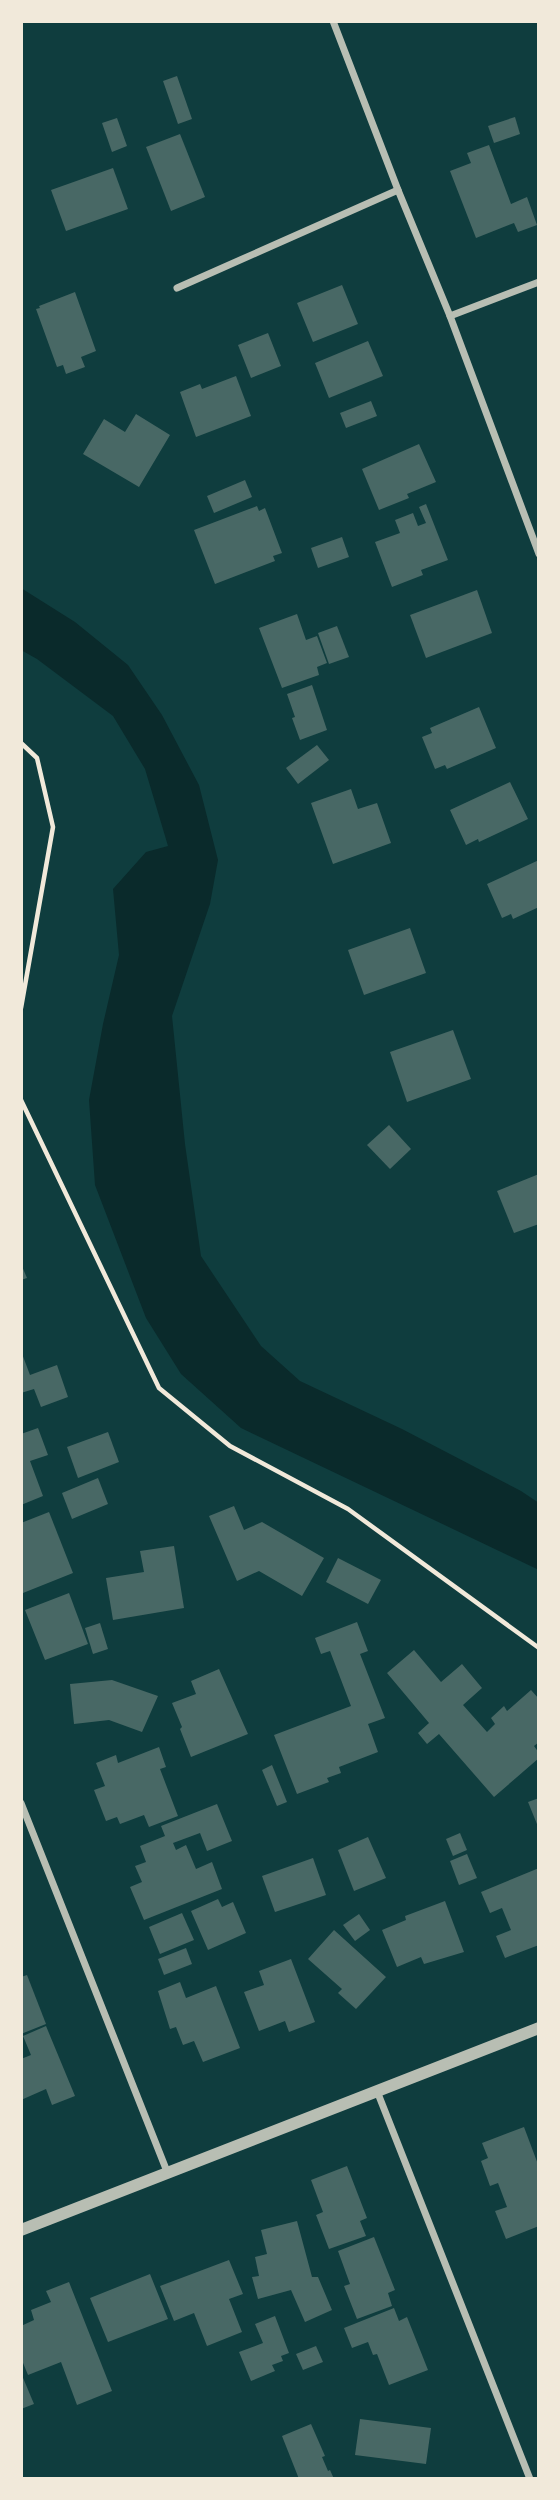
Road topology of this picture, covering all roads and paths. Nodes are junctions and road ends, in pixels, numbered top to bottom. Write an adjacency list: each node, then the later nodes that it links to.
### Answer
1 (333, 21): 2 (street)
2 (398, 190): 4 (street); 5 (street)
3 (539, 282): 5 (street)
4 (177, 288)
5 (450, 316): 6 (street)
6 (539, 554)
7 (21, 743): 8 (path)
8 (21, 1008)
9 (21, 1100): 10 (path)
10 (539, 1647)
11 (21, 1802): 14 (street)
12 (539, 2028): 13 (street)
13 (377, 2091): 14 (street); 16 (street)
14 (168, 2174): 15 (street)
15 (21, 2230)
16 (530, 2479)

